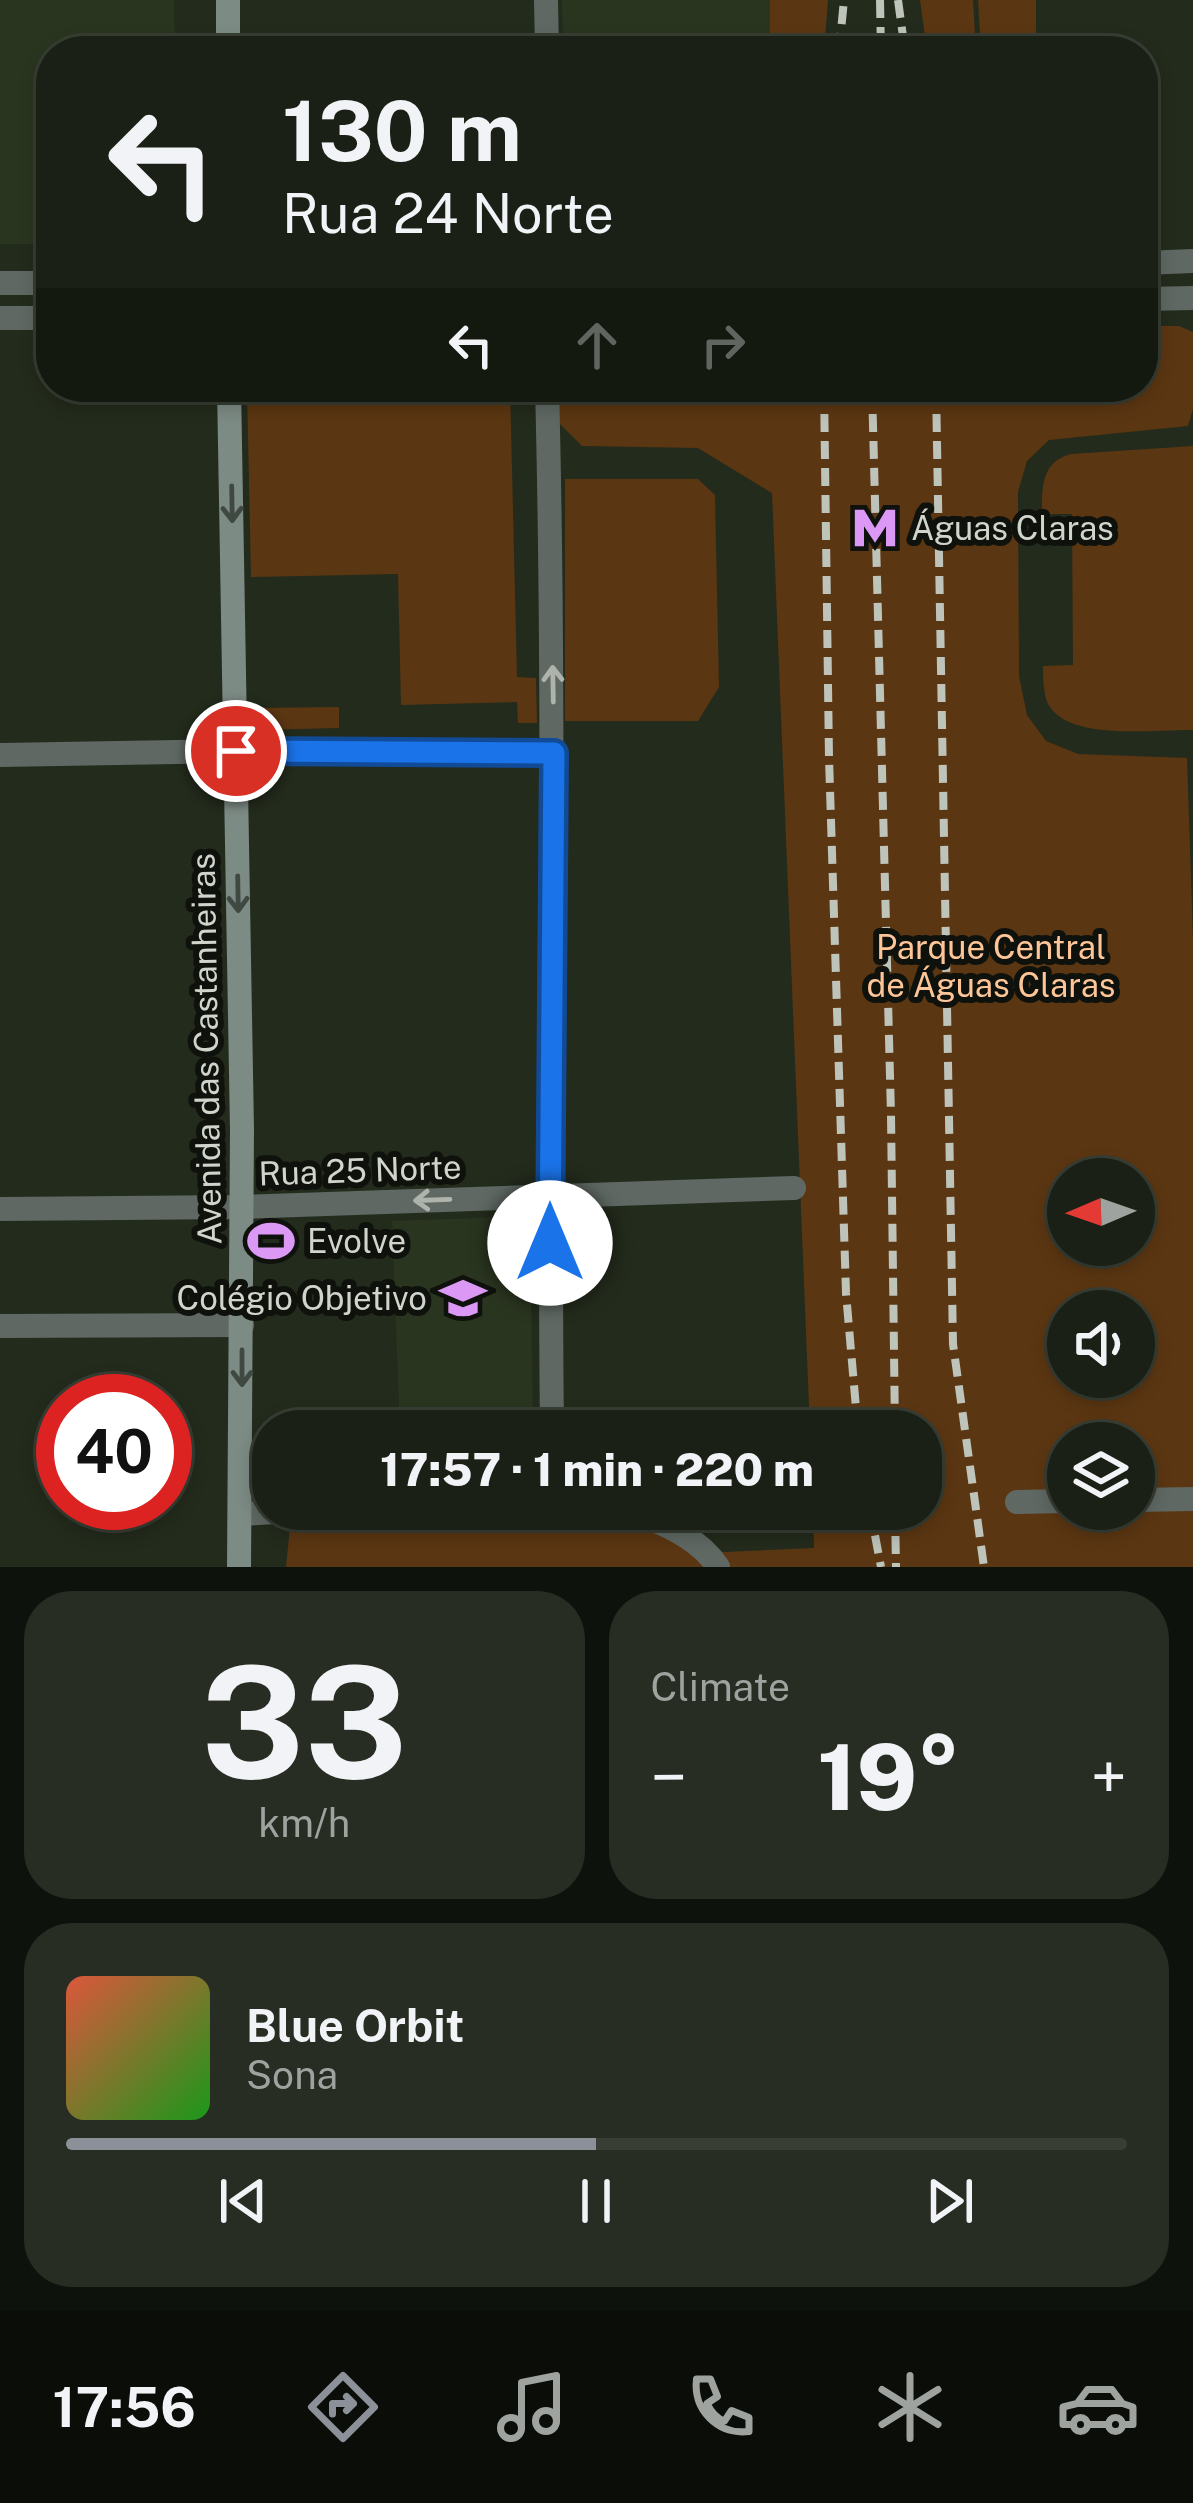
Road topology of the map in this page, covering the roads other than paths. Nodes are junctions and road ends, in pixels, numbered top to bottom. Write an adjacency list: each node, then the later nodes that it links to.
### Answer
1 (228, 0): 3 (main road)
2 (546, 0): 4 (street)
3 (228, 36)
4 (547, 36)
5 (1193, 261): 6 (street)
6 (1158, 262)
7 (0, 283): 8 (street)
8 (36, 283)
9 (1193, 298): 10 (street)
10 (1158, 299)
11 (0, 318): 12 (street)
12 (36, 318)
13 (230, 402): 15 (main road, Avenida das Castanheiras, one-way to 15)
14 (547, 402): 16 (street, one-way to 14)
15 (236, 751): 16 (street); 17 (street); 20 (main road, Avenida das Castanheiras, one-way to 20)
16 (554, 753): 19 (street)
17 (0, 755)
18 (794, 1187): 19 (street, Rua 25 Norte)
19 (549, 1196): 20 (street, Rua 25 Norte, one-way to 20); 24 (street)
20 (241, 1207): 21 (street, Rua 25 Norte); 22 (main road, Avenida das Castanheiras)
21 (0, 1209)
22 (242, 1325): 23 (street); 30 (main road, Avenida das Castanheiras, one-way to 30)
23 (0, 1326)
24 (552, 1410)
25 (1193, 1498): 26 (street)
26 (1155, 1499)
27 (1047, 1501): 28 (street)
28 (1017, 1502)
29 (252, 1513): 30 (street)
30 (241, 1514): 32 (main road, Avenida das Castanheiras)
31 (675, 1530): 33 (street)
32 (239, 1567)
33 (718, 1567)

